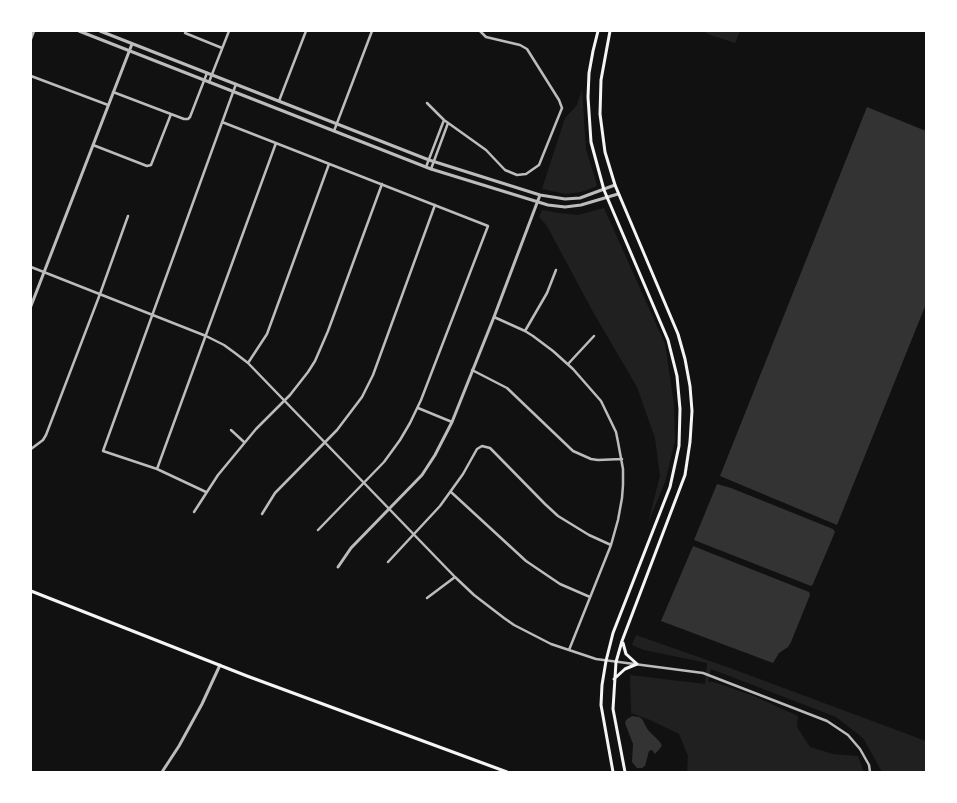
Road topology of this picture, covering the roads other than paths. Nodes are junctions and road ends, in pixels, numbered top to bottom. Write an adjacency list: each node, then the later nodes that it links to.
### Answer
1 (34, 31): 11 (street)
2 (79, 31): 14 (street)
3 (100, 31): 12 (street)
4 (186, 31): 13 (street)
5 (229, 31): 13 (street)
6 (306, 31): 23 (street)
7 (372, 31): 30 (street)
8 (480, 31): 29 (street)
9 (598, 31): 41 (main road)
10 (610, 31): 40 (main road)
11 (31, 39)
12 (132, 44): 14 (street); 15 (street)
13 (222, 48): 16 (street)
14 (129, 52): 18 (street); 22 (street)
15 (207, 73): 16 (street); 18 (street)
16 (212, 75): 19 (street); 20 (street)
17 (31, 76): 25 (street)
18 (204, 80): 19 (street); 26 (street)
19 (209, 82): 21 (street)
20 (236, 84): 21 (street); 23 (street)
21 (233, 91): 28 (street); 31 (street)
22 (113, 92): 25 (street); 26 (street)
23 (279, 101): 30 (street)
24 (427, 103): 27 (street)
25 (108, 104): 33 (street)
26 (170, 114): 33 (street)
27 (444, 120): 29 (street); 34 (street)
28 (222, 122): 32 (street); 53 (street)
29 (448, 123): 35 (street)
30 (337, 124): 31 (street); 34 (street)
31 (334, 131): 37 (street)
32 (276, 143): 36 (street); 56 (street)
33 (92, 145): 50 (street)
34 (429, 160): 35 (street); 37 (street)
35 (434, 162): 38 (street); 43 (street)
36 (329, 164): 39 (street); 58 (street)
37 (426, 167): 38 (street)
38 (431, 169): 45 (street)
39 (382, 184): 46 (street); 61 (street)
40 (615, 185): 41 (street); 42 (main road)
41 (604, 190): 43 (street); 44 (main road)
42 (618, 194): 44 (street); 85 (main road)
43 (540, 195): 45 (street)
44 (607, 198): 45 (street); 87 (main road)
45 (538, 201): 54 (street)
46 (435, 205): 62 (street); 66 (street)
47 (128, 216): 51 (street)
48 (31, 267): 50 (street)
49 (556, 270): 55 (street)
50 (44, 272): 51 (street); 52 (street)
51 (100, 294): 53 (street); 67 (street)
52 (31, 306)
53 (153, 315): 56 (street); 69 (street)
54 (494, 317): 55 (street); 60 (street)
55 (524, 330): 59 (street)
56 (206, 336): 58 (street); 69 (street)
57 (594, 336): 59 (street)
58 (248, 363): 61 (street)
59 (568, 364): 68 (street)
60 (472, 370): 63 (street); 68 (street)
61 (284, 401): 65 (street); 66 (street)
62 (418, 408): 63 (street); 70 (street)
63 (452, 422): 73 (street)
64 (231, 430): 65 (street)
65 (244, 442): 71 (street)
66 (324, 442): 70 (street); 75 (street)
67 (31, 449)
68 (622, 459): 78 (street)
69 (157, 469): 71 (street)
70 (364, 483): 73 (street); 76 (street)
71 (206, 492): 74 (street)
72 (451, 492): 77 (street); 78 (street); 83 (street)
73 (389, 509): 77 (street); 80 (street)
74 (194, 512)
75 (262, 514)
76 (318, 530)
77 (414, 535): 79 (street); 81 (street)
78 (610, 544): 83 (street)
79 (388, 562)
80 (338, 567)
81 (455, 578): 84 (street); 86 (street)
82 (31, 591): 90 (main road)
83 (590, 597): 86 (street)
84 (427, 598)
85 (622, 641): 88 (main road); 89 (main road)
86 (569, 650): 87 (street)
87 (606, 661): 88 (street); 94 (main road)
88 (616, 662): 89 (street); 91 (main road)
89 (637, 664): 91 (main road); 96 (street)
90 (220, 665): 92 (street); 93 (main road)
91 (614, 679): 95 (main road)
92 (162, 772)
93 (507, 772)
94 (613, 772)
95 (625, 772)
96 (870, 772)

